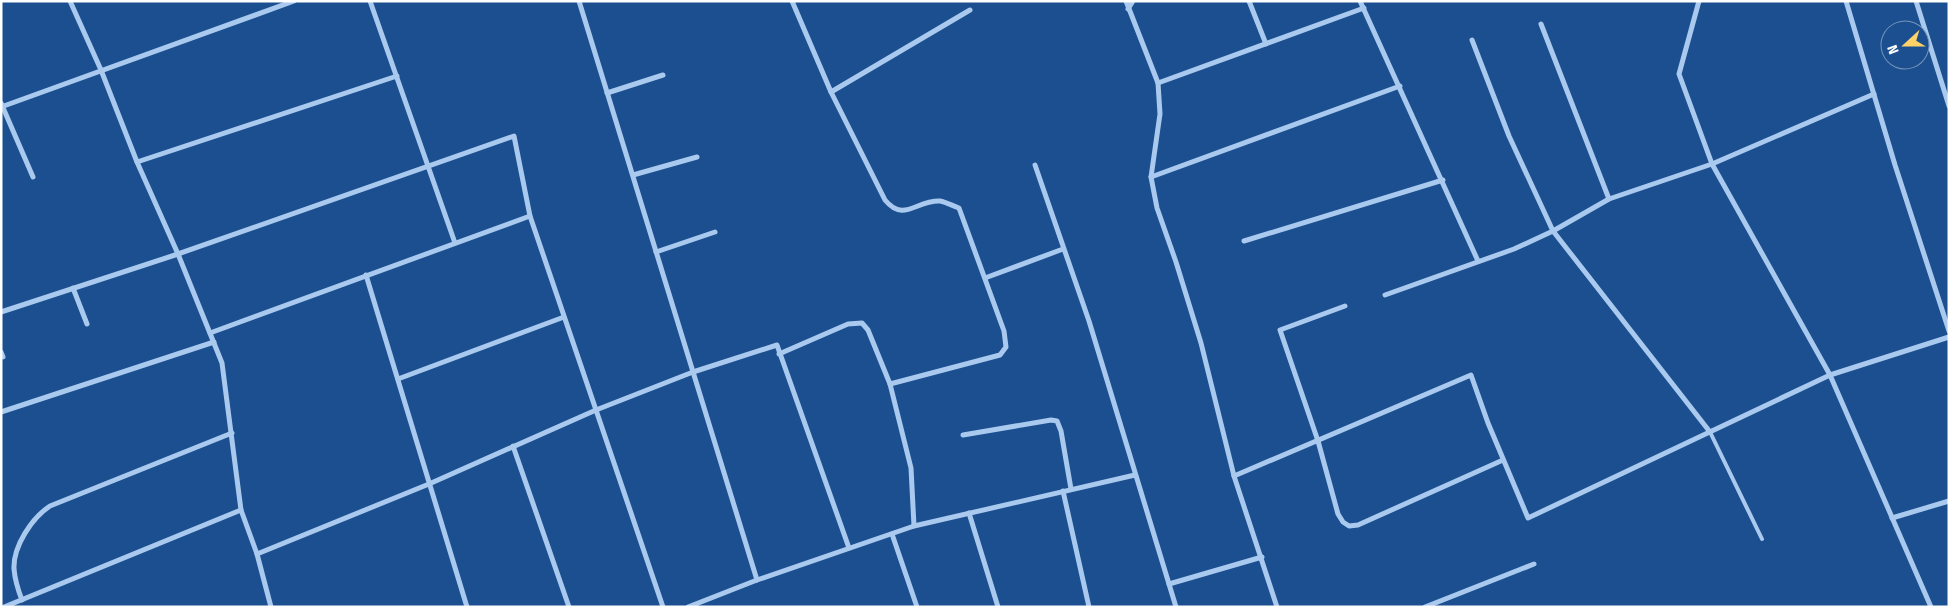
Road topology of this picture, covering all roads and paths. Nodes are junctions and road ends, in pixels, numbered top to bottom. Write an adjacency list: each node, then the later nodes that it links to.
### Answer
1 (70, 1): 19 (street)
2 (294, 1): 19 (street)
3 (370, 1): 21 (street)
4 (580, 1): 25 (street)
5 (792, 1): 26 (street)
6 (1126, 1): 15 (street)
7 (1133, 1): 15 (street)
8 (1249, 1): 18 (street)
9 (1360, 1): 13 (street)
10 (1699, 1): 32 (street)
11 (1846, 1): 27 (street)
12 (1916, 1): 24 (street)
13 (1364, 8): 18 (street); 23 (street)
14 (970, 10): 26 (street)
15 (1128, 10): 22 (street)
16 (1541, 24): 39 (street)
17 (1472, 40): 41 (street)
18 (1266, 44): 22 (street)
19 (101, 70): 28 (street); 31 (street)
20 (663, 75): 25 (street)
21 (397, 76): 31 (street); 34 (street)
22 (1158, 83): 37 (street)
23 (1400, 86): 37 (street); 38 (street)
24 (1946, 88): 29 (street)
25 (607, 92): 35 (street)
26 (831, 92): 50 (street)
27 (1874, 94): 32 (street); 57 (street)
28 (2, 105): 36 (street)
29 (1949, 106)
30 (697, 157): 35 (street)
31 (138, 162): 47 (street)
32 (1712, 164): 39 (street); 63 (street)
33 (1035, 165): 45 (street)
34 (428, 166): 40 (street); 44 (street); 47 (street)
35 (632, 175): 46 (street)
36 (33, 177)
37 (1151, 177): 75 (street)
38 (1443, 180): 43 (street); 48 (street)
39 (1609, 199): 41 (street)
40 (530, 216): 44 (street); 55 (street)
41 (1553, 231): 48 (street); 68 (street)
42 (715, 232): 46 (street)
43 (1244, 241)
44 (455, 244): 49 (street)
45 (1064, 249): 50 (street); 74 (street)
46 (656, 252): 62 (street)
47 (178, 254): 51 (street); 58 (street)
48 (1478, 260): 52 (street)
49 (366, 275): 58 (street); 64 (street)
50 (985, 278): 65 (street)
51 (73, 288): 54 (street); 56 (street)
52 (1385, 295)
53 (1344, 306): 71 (street)
54 (1, 312)
55 (564, 317): 64 (street); 66 (street)
56 (87, 324)
57 (1949, 331)
58 (210, 333): 60 (street)
59 (1949, 337): 63 (street)
60 (214, 342): 67 (street); 69 (street)
61 (779, 354): 62 (street); 65 (street); 86 (street)
62 (693, 372): 66 (street); 90 (street)
63 (1830, 375): 68 (street); 82 (street)
64 (398, 379): 76 (street)
65 (890, 384): 83 (street)
66 (596, 410): 72 (street); 98 (street)
67 (1, 412)
68 (1710, 432): 73 (street); 85 (lane)
69 (232, 433): 80 (street); 92 (street)
70 (963, 435): 77 (street)
71 (1318, 441): 73 (street); 73 (street); 75 (street)
72 (514, 446): 76 (street); 97 (street)
73 (1503, 460)
74 (1135, 474): 77 (street); 91 (street)
75 (1234, 476): 88 (street)
76 (429, 484): 87 (street); 96 (street)
77 (1070, 489): 78 (street)
78 (1063, 491): 81 (street); 102 (street)
79 (1949, 501): 82 (street)
80 (242, 510): 87 (street); 92 (street)
81 (969, 513): 83 (street); 101 (street)
82 (1892, 518): 106 (street)
83 (914, 526): 84 (street)
84 (892, 534): 86 (street); 100 (street)
85 (1762, 539)
86 (849, 548): 90 (street)
87 (257, 554): 95 (street)
88 (1262, 557): 91 (street); 104 (street)
89 (1534, 564): 93 (street)
90 (757, 580): 99 (street)
91 (1169, 584): 103 (street)
92 (22, 600): 94 (street)
93 (1440, 604): 105 (street)
94 (4, 607)
95 (271, 607)
96 (467, 607)
97 (569, 607)
98 (663, 607)
99 (688, 607)
100 (917, 607)
101 (998, 607)
102 (1089, 607)
103 (1176, 607)
104 (1277, 607)
105 (1425, 607)
106 (1931, 607)

